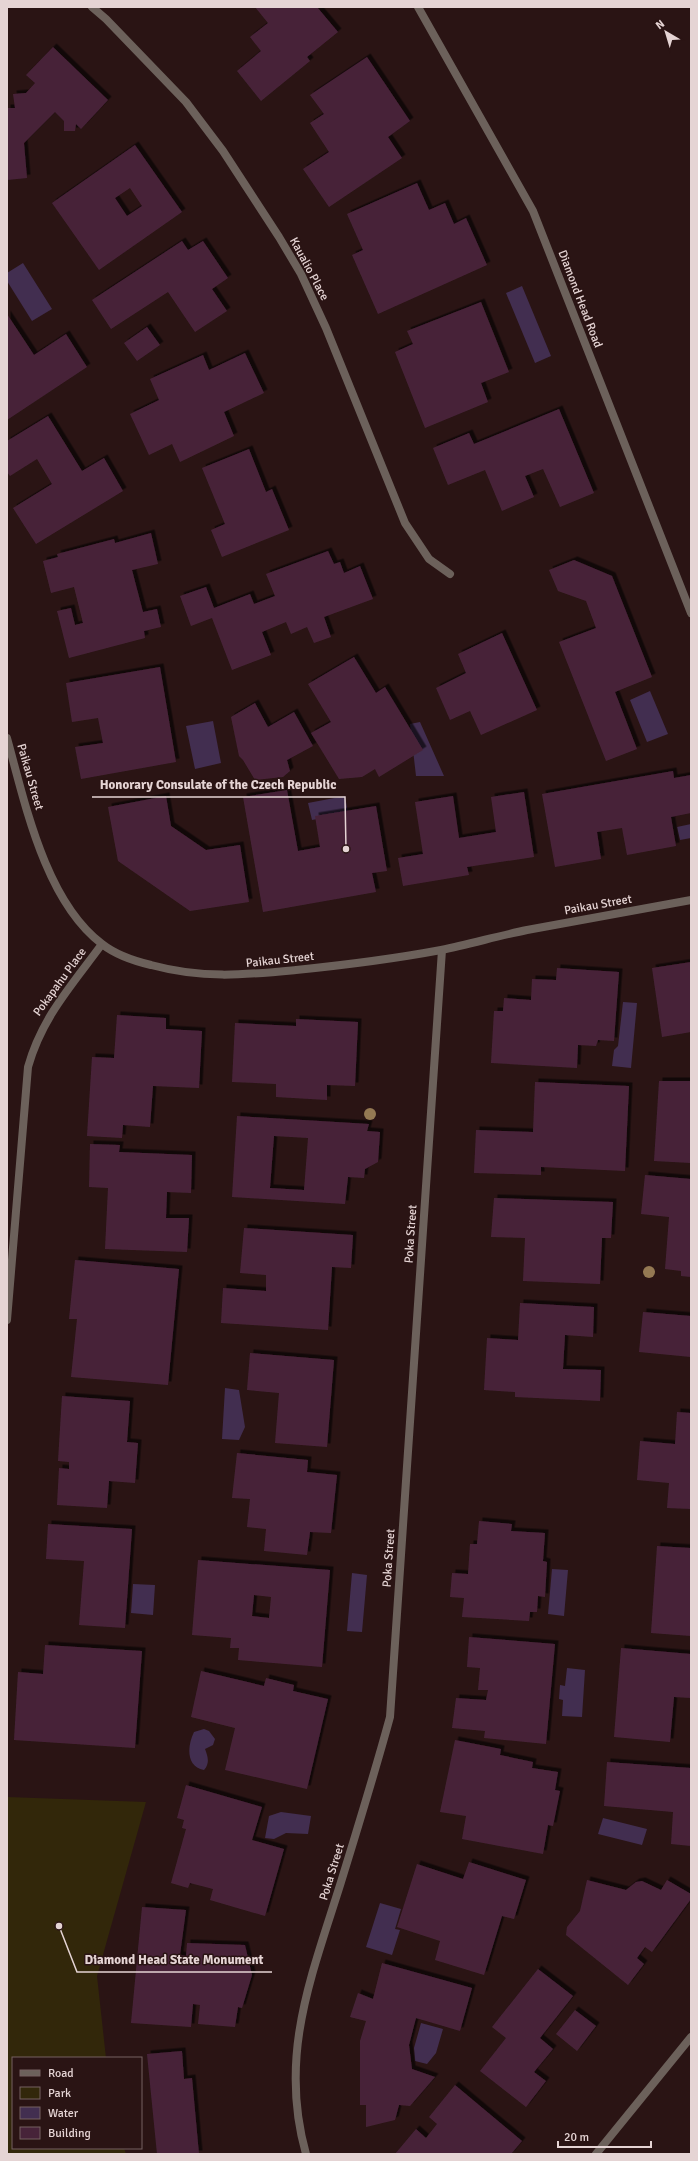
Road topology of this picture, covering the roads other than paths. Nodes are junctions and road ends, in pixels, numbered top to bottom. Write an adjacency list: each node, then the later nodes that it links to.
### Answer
1 (92, 7): 3 (street, Kaualio Place)
2 (418, 7): 4 (street, Diamond Head Road)
3 (450, 574)
4 (691, 613)
5 (7, 738): 7 (street, Paikau Street)
6 (691, 900): 8 (street, Paikau Street)
7 (102, 944): 8 (street, Paikau Street); 9 (street, Pokapahu Place)
8 (442, 950): 11 (street, Poka Street)
9 (7, 1320)
10 (691, 2037): 12 (street)
11 (306, 2154)
12 (596, 2154)

